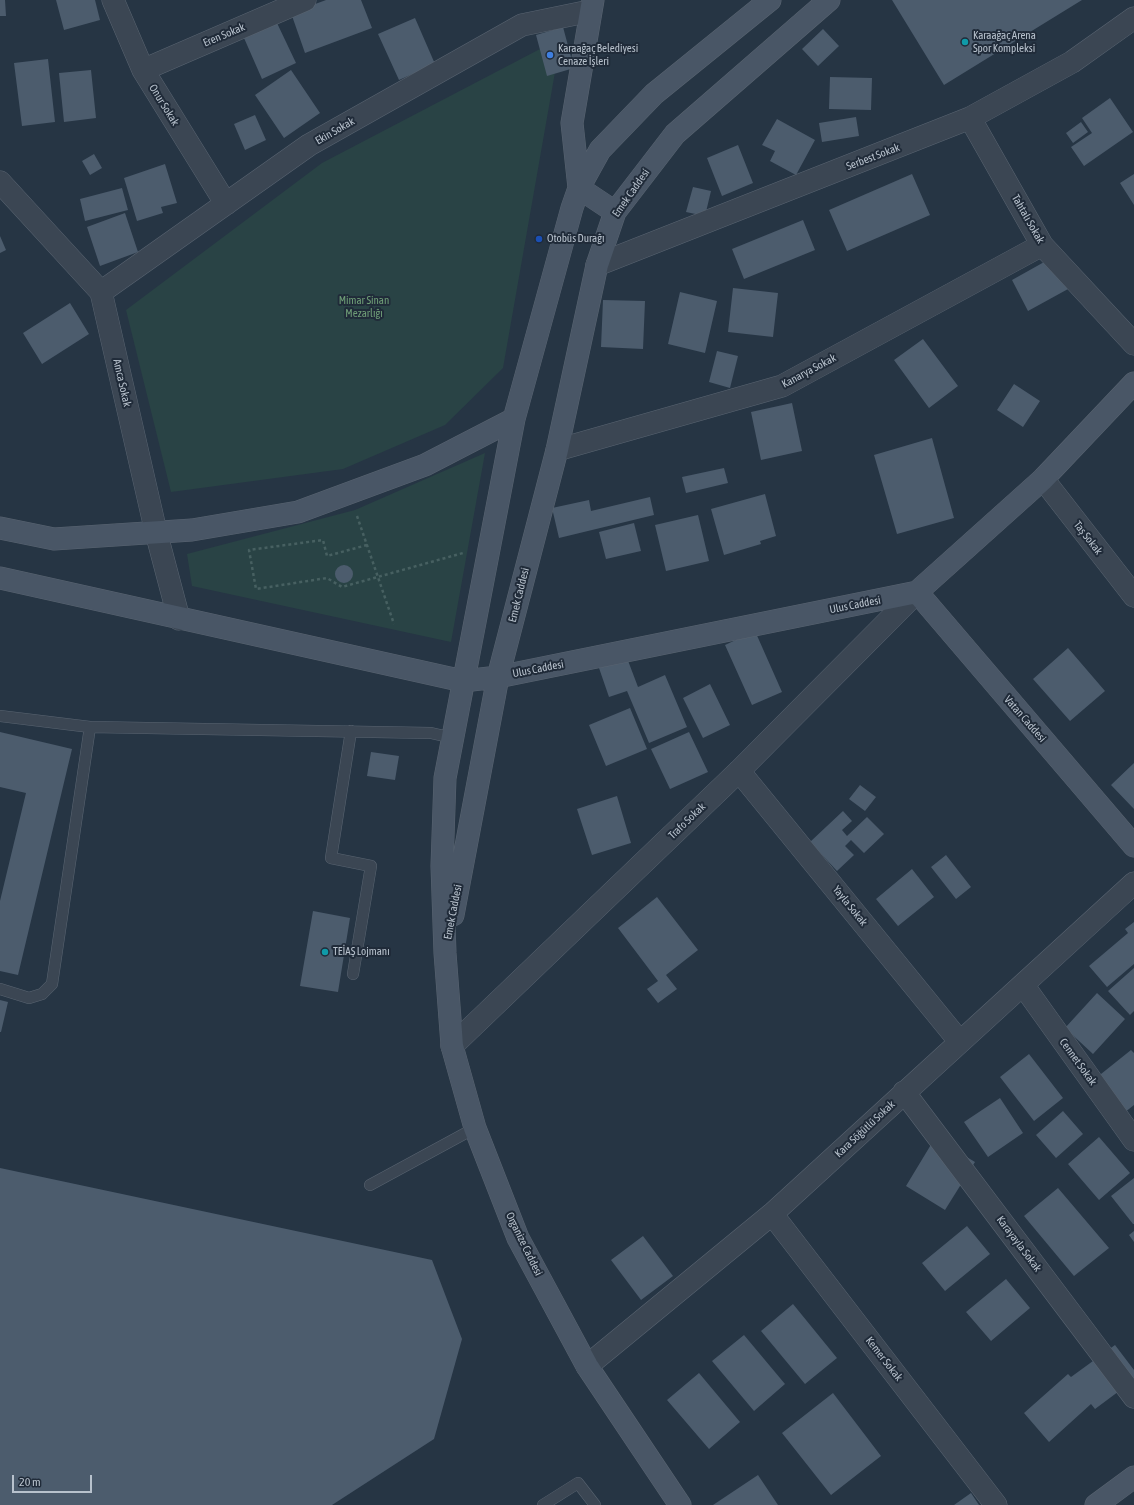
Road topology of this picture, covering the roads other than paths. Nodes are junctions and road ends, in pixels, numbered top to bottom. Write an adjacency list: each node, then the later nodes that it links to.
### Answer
1 (113, 0): 7 (street, Onur Sokak)
2 (305, 0): 7 (street, Eren Sokak)
3 (770, 0): 10 (street, Emek Caddesi)
4 (829, 0): 12 (street, Emek Caddesi)
5 (591, 6): 10 (street); 11 (street, Ekin Sokak)
6 (1134, 18): 8 (street, Serbest Sokak)
7 (143, 70): 11 (street, Onur Sokak)
8 (970, 118): 13 (street, Tahtalı Sokak); 14 (street, Serbest Sokak)
9 (0, 182): 15 (street, Amca Sokak)
10 (579, 188): 12 (street); 18 (street, Emek Caddesi)
11 (226, 204): 15 (street, Ekin Sokak)
12 (615, 212): 14 (street, Emek Caddesi)
13 (1042, 245): 16 (street, Tahtalı Sokak); 19 (street, Kanarya Sokak)
14 (597, 266): 19 (street, Emek Caddesi)
15 (101, 292): 22 (street, Amca Sokak)
16 (1134, 344)
17 (1134, 383): 20 (street)
18 (514, 419): 22 (street); 28 (street, Emek Caddesi)
19 (557, 450): 27 (street, Emek Caddesi)
20 (1043, 479): 24 (street); 25 (street, Taş Sokak)
21 (0, 528): 22 (street)
22 (156, 532): 26 (street, Amca Sokak)
23 (0, 578): 26 (street, Ulus Caddesi)
24 (917, 592): 27 (street, Ulus Caddesi); 33 (street, Trafo Sokak); 34 (street, Vatan Caddesi)
25 (1134, 596)
26 (179, 619): 28 (street, Ulus Caddesi)
27 (498, 677): 28 (street, Ulus Caddesi); 36 (street, Emek Caddesi)
28 (463, 681): 32 (street, Emek Caddesi)
29 (0, 716): 30 (lane)
30 (90, 727): 31 (lane); 39 (lane)
31 (351, 731): 32 (lane); 37 (lane)
32 (453, 738): 36 (street, Emek Caddesi)
33 (739, 770): 40 (street, Yayla Sokak); 41 (street, Trafo Sokak)
34 (1134, 846)
35 (1134, 883): 38 (street, Kara Söğütlü Sokak)
36 (445, 953): 41 (street, Organize Caddesi)
37 (353, 974)
38 (1023, 984): 40 (street, Kara Söğütlü Sokak); 44 (street, Cennet Sokak)
39 (0, 990)
40 (960, 1042): 42 (street, Kara Söğütlü Sokak)
41 (452, 1046): 43 (street, Organize Caddesi)
42 (904, 1092): 46 (street, Kara Söğütlü Sokak); 48 (street, Karayayla Sokak)
43 (475, 1128): 45 (lane); 47 (street, Organize Caddesi)
44 (1134, 1140)
45 (370, 1185)
46 (772, 1214): 47 (street, Kara Söğütlü Sokak); 53 (street, Kemer Sokak)
47 (587, 1366): 52 (street, Organize Caddesi)
48 (1134, 1397)
49 (1134, 1477): 54 (street)
50 (544, 1505): 51 (lane)
51 (595, 1505)
52 (680, 1505)
53 (996, 1505)
54 (1096, 1505)

